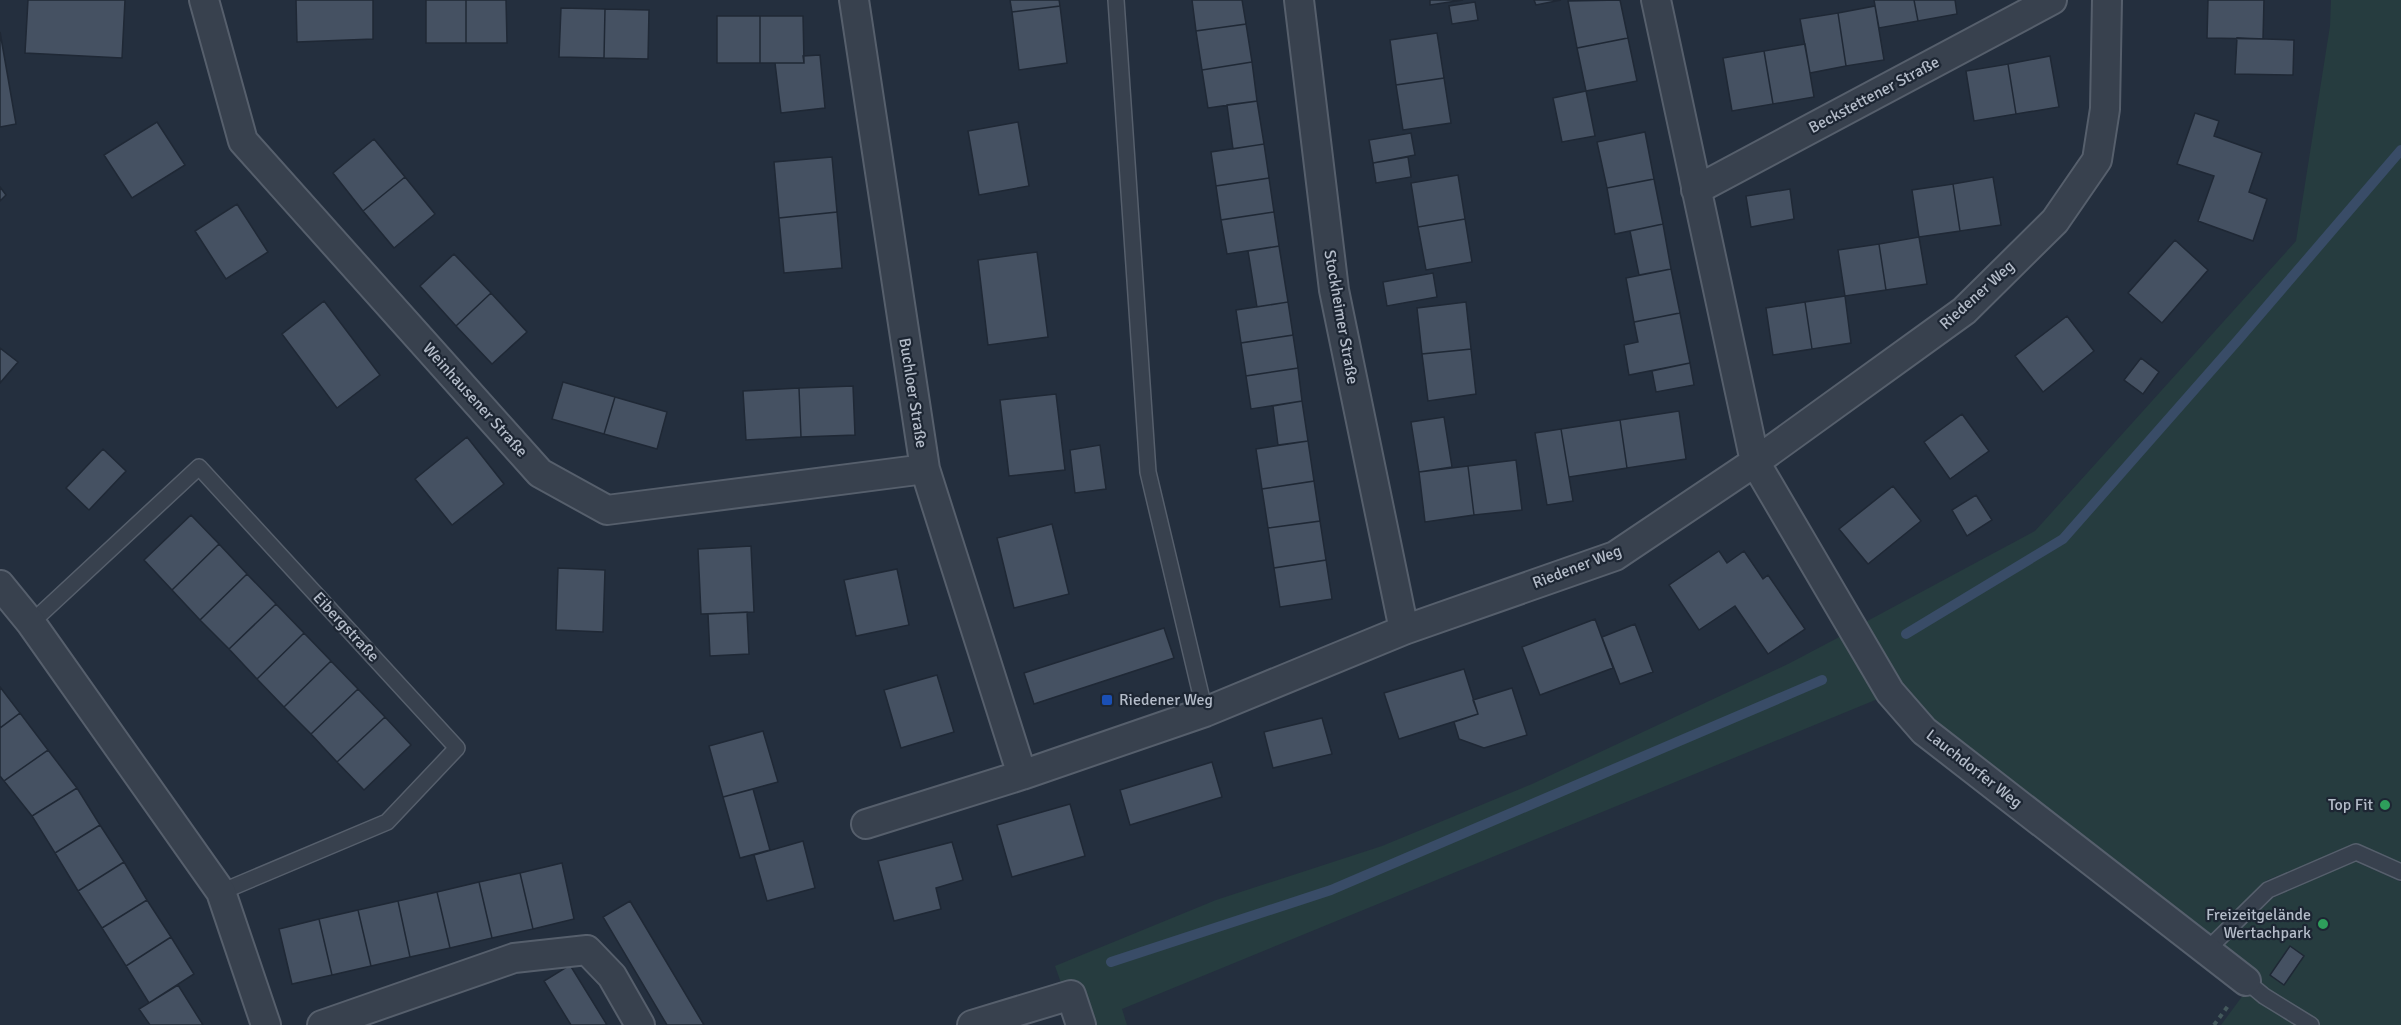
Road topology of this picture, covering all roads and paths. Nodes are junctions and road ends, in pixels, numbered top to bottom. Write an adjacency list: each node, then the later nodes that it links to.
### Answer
1 (204, 0): 10 (street, Weinhausener Straße)
2 (854, 0): 10 (street, Buchloer Straße)
3 (1116, 0): 14 (lane)
4 (1299, 0): 13 (street, Stockheimer Straße)
5 (1656, 0): 8 (street)
6 (2052, 0): 8 (street, Beckstettener Straße)
7 (2107, 0): 9 (street, Riedener Weg)
8 (1696, 190): 9 (street)
9 (1755, 462): 13 (street, Riedener Weg); 19 (street, Lauchdorfer Weg)
10 (925, 469): 15 (street, Buchloer Straße)
11 (0, 585): 12 (street)
12 (31, 623): 18 (street); 18 (lane, Eibergstraße)
13 (1404, 630): 14 (street, Riedener Weg)
14 (1204, 712): 15 (street, Riedener Weg)
15 (1022, 776): 16 (street, Riedener Weg)
16 (866, 824)
17 (2401, 872): 19 (lane)
18 (220, 892): 21 (street)
19 (2207, 950): 20 (street, Lauchdorfer Weg)
20 (2246, 981): 26 (lane)
21 (266, 1025)
22 (322, 1025): 23 (street)
23 (640, 1025)
24 (972, 1025): 25 (street)
25 (1081, 1025)
26 (2311, 1025)

